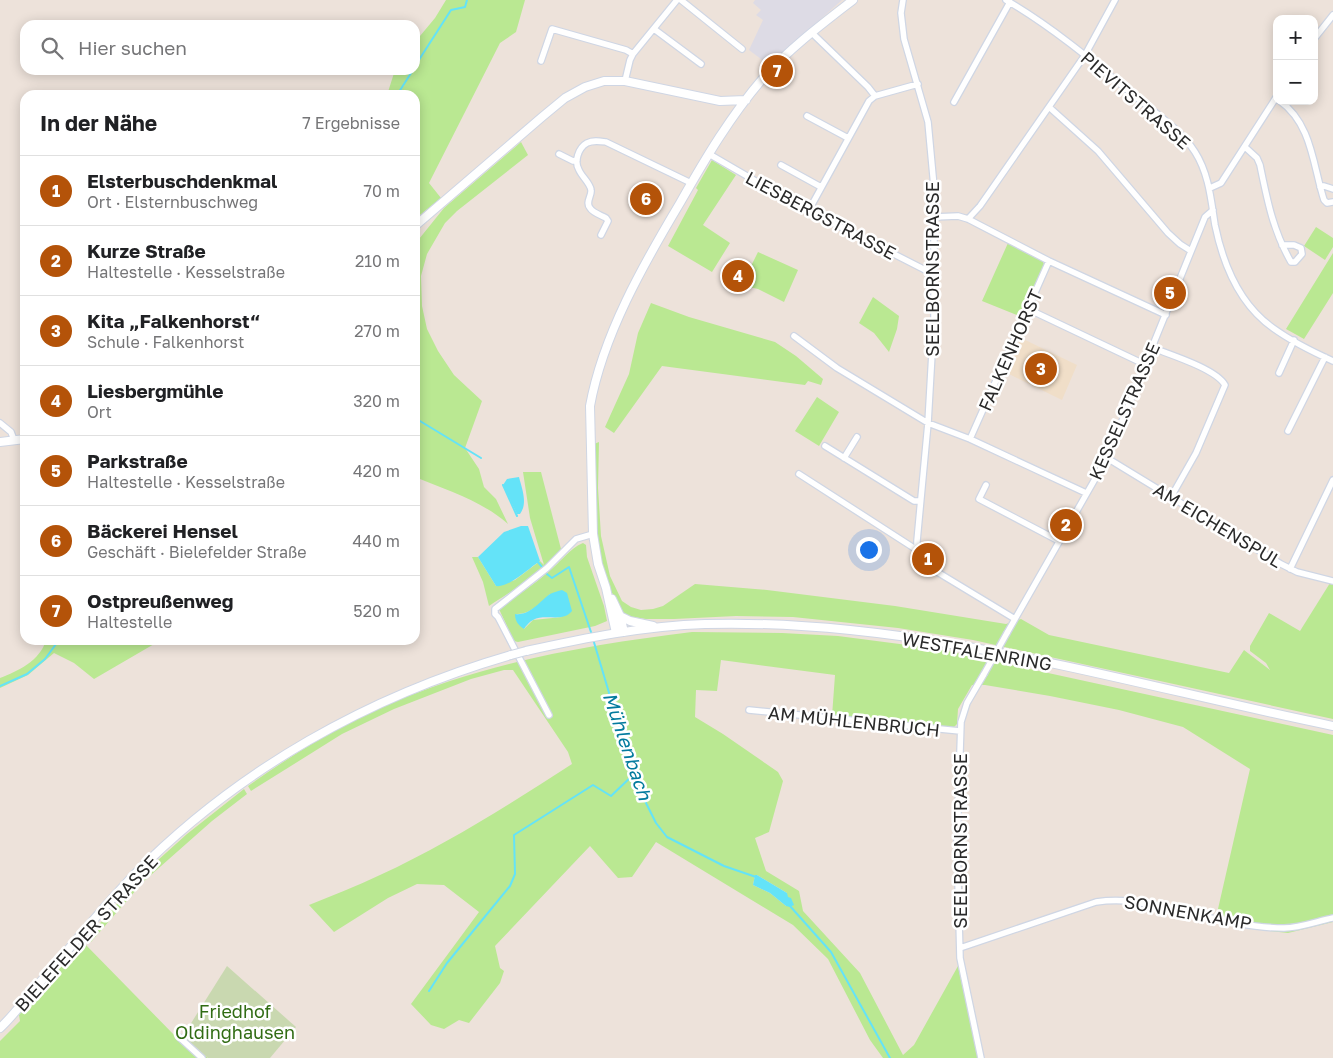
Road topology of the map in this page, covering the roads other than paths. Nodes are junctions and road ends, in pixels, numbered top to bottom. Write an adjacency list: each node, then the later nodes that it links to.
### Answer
1 (681, 0): 11 (street)
2 (852, 0): 9 (main road)
3 (903, 0): 17 (street, SEELBORNSTRASSE)
4 (1115, 0): 13 (street)
5 (673, 1): 8 (street)
6 (1008, 1): 13 (street, PIEVITSTRASSE); 21 (street)
7 (1333, 15): 10 (street)
8 (654, 29): 12 (street); 15 (street)
9 (812, 33): 18 (street); 19 (main road)
10 (1318, 33)
11 (742, 49)
12 (633, 54): 14 (street); 16 (street)
13 (1085, 55): 24 (street); 36 (street, PIEVITSTRASSE)
14 (541, 61)
15 (701, 64)
16 (625, 78): 20 (main road); 43 (main road)
17 (918, 84): 18 (street); 41 (street, SEELBORNSTRASSE)
18 (875, 96): 27 (street)
19 (746, 100): 20 (main road); 25 (main road)
20 (720, 101): 25 (main road)
21 (954, 102)
22 (1273, 105): 28 (street)
23 (1286, 105): 35 (street)
24 (1049, 107): 42 (street); 46 (street)
25 (736, 114): 30 (main road)
26 (807, 116): 27 (street)
27 (848, 138): 34 (street)
28 (1245, 147): 36 (street); 45 (street)
29 (560, 154): 31 (street)
30 (709, 154): 33 (main road); 39 (street, LIESBERGSTRASSE)
31 (576, 160): 33 (street); 44 (street)
32 (781, 165): 34 (street)
33 (691, 183): 75 (main road)
34 (821, 187): 39 (street)
35 (1320, 187): 37 (street); 38 (street)
36 (1210, 188): 40 (street, PIEVITSTRASSE)
37 (1333, 189)
38 (1333, 202)
39 (809, 210): 48 (street, LIESBERGSTRASSE)
40 (1213, 210): 46 (street, KESSELSTRASSE); 52 (street, PIEVITSTRASSE)
41 (934, 217): 42 (street); 48 (street, SEELBORNSTRASSE)
42 (968, 219): 47 (street)
43 (420, 222)
44 (601, 236)
45 (1282, 245)
46 (1192, 251): 50 (street, KESSELSTRASSE)
47 (1049, 261): 49 (street, FALKENHORST); 50 (street)
48 (935, 275): 59 (street, SEELBORNSTRASSE)
49 (1028, 308): 56 (street); 63 (street, FALKENHORST)
50 (1166, 315): 53 (street, KESSELSTRASSE)
51 (794, 336): 59 (street)
52 (1294, 340): 54 (street, PIEVITSTRASSE); 57 (street)
53 (1153, 348): 56 (street, KESSELSTRASSE); 73 (street)
54 (1325, 358): 55 (street, PIEVITSTRASSE); 60 (street)
55 (1333, 361)
56 (1146, 366): 68 (street, KESSELSTRASSE)
57 (1279, 373)
58 (0, 423): 64 (street)
59 (928, 423): 63 (street); 74 (street, SEELBORNSTRASSE)
60 (1288, 431)
61 (857, 436): 67 (street)
62 (20, 439): 64 (main road)
63 (970, 439): 72 (street)
64 (14, 440): 65 (main road)
65 (0, 442)
66 (825, 446): 67 (street)
67 (844, 458): 74 (street)
68 (1107, 458): 72 (street, KESSELSTRASSE); 73 (street, AM EICHENSPUL)
69 (799, 474): 77 (street)
70 (1333, 480): 78 (street)
71 (986, 485): 76 (street)
72 (1086, 493): 76 (street, KESSELSTRASSE)
73 (1171, 497): 78 (street, AM EICHENSPUL)
74 (920, 501): 77 (street, SEELBORNSTRASSE)
75 (593, 534): 80 (main road); 87 (street)
76 (1059, 541): 82 (street, KESSELSTRASSE)
77 (917, 550): 82 (street)
78 (1290, 569): 79 (street, AM EICHENSPUL)
79 (1333, 581)
80 (606, 588): 81 (main road); 84 (main road)
81 (620, 616): 83 (main road); 84 (main road)
82 (1015, 619): 85 (street, KESSELSTRASSE)
83 (658, 628): 84 (main road, WESTFALENRING); 88 (main road, WESTFALENRING)
84 (620, 633): 92 (main road, BIELEFELDER STRASSE, bridge)
85 (1007, 633): 89 (street, SEELBORNSTRASSE, bridge)
86 (748, 710): 89 (street, AM MÜHLENBRUCH)
87 (549, 715)
88 (1333, 726)
89 (960, 732): 91 (street, SEELBORNSTRASSE)
90 (1333, 918): 91 (street, SONNENKAMP)
91 (960, 948): 95 (street, SEELBORNSTRASSE)
92 (0, 1028)
93 (179, 1037): 94 (street)
94 (202, 1058)
95 (981, 1058)

